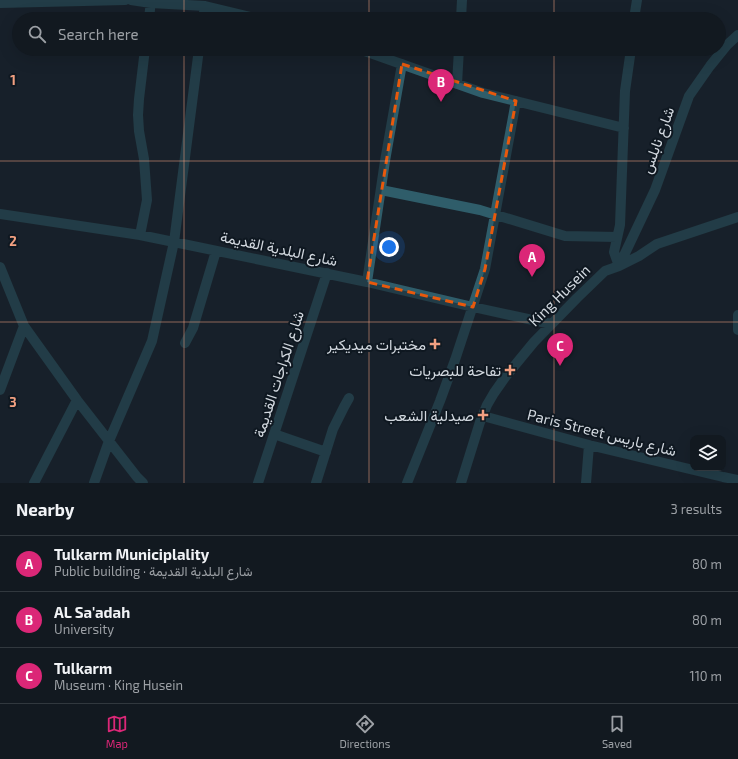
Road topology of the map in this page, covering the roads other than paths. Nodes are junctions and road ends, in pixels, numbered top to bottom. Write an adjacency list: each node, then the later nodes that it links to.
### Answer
1 (125, 0): 6 (street)
2 (131, 0): 5 (street)
3 (462, 0): 11 (street)
4 (637, 0): 12 (street)
5 (151, 1): 7 (street); 8 (street)
6 (0, 3)
7 (205, 6): 9 (street); 10 (street)
8 (150, 12)
9 (204, 12)
10 (229, 12)
11 (461, 12)
12 (635, 12)
13 (738, 35): 14 (street, شارع نابلس)
14 (726, 46)
15 (144, 56): 29 (street)
16 (198, 56): 31 (street)
17 (379, 56): 21 (street)
18 (459, 56): 22 (street)
19 (630, 56): 24 (street)
20 (718, 56): 33 (street, شارع نابلس)
21 (402, 64): 22 (street); 25 (street)
22 (457, 84): 23 (street)
23 (516, 101): 24 (street); 27 (street)
24 (624, 128): 30 (street)
25 (381, 190): 27 (street); 36 (street)
26 (0, 214): 29 (street, شارع البلدية القديمة)
27 (495, 214): 30 (street); 37 (street)
28 (738, 217): 33 (street, King Husein)
29 (140, 235): 31 (street, شارع البلدية القديمة)
30 (617, 237): 33 (street)
31 (174, 242): 32 (street, شارع البلدية القديمة); 48 (street)
32 (216, 251): 35 (street, شارع البلدية القديمة); 42 (street)
33 (620, 266): 39 (street, King Husein)
34 (0, 267): 40 (street)
35 (327, 274): 36 (street, شارع البلدية القديمة); 47 (street, شارع الكراجات القديمة)
36 (367, 282): 37 (street, شارع البلدية القديمة)
37 (473, 307): 39 (street, شارع البلدية القديمة); 58 (street)
38 (738, 315): 41 (street)
39 (551, 324): 46 (street, King Husein)
40 (24, 326): 43 (street); 45 (street)
41 (738, 330)
42 (185, 344)
43 (0, 390)
44 (349, 398): 50 (street)
45 (77, 400): 48 (street); 54 (street)
46 (483, 416): 49 (street, Paris Street شارع باريس); 59 (street, King Husein)
47 (274, 434): 50 (street); 56 (street, شارع الكراجات القديمة)
48 (109, 441): 53 (street); 55 (street)
49 (589, 445): 51 (street, Paris Street شارع باريس); 60 (street)
50 (326, 452): 57 (street)
51 (722, 480): 52 (street, Paris Street شارع باريس)
52 (738, 480)
53 (138, 481)
54 (34, 483)
55 (94, 483)
56 (258, 483)
57 (316, 483)
58 (407, 483)
59 (462, 483)
60 (586, 483)

